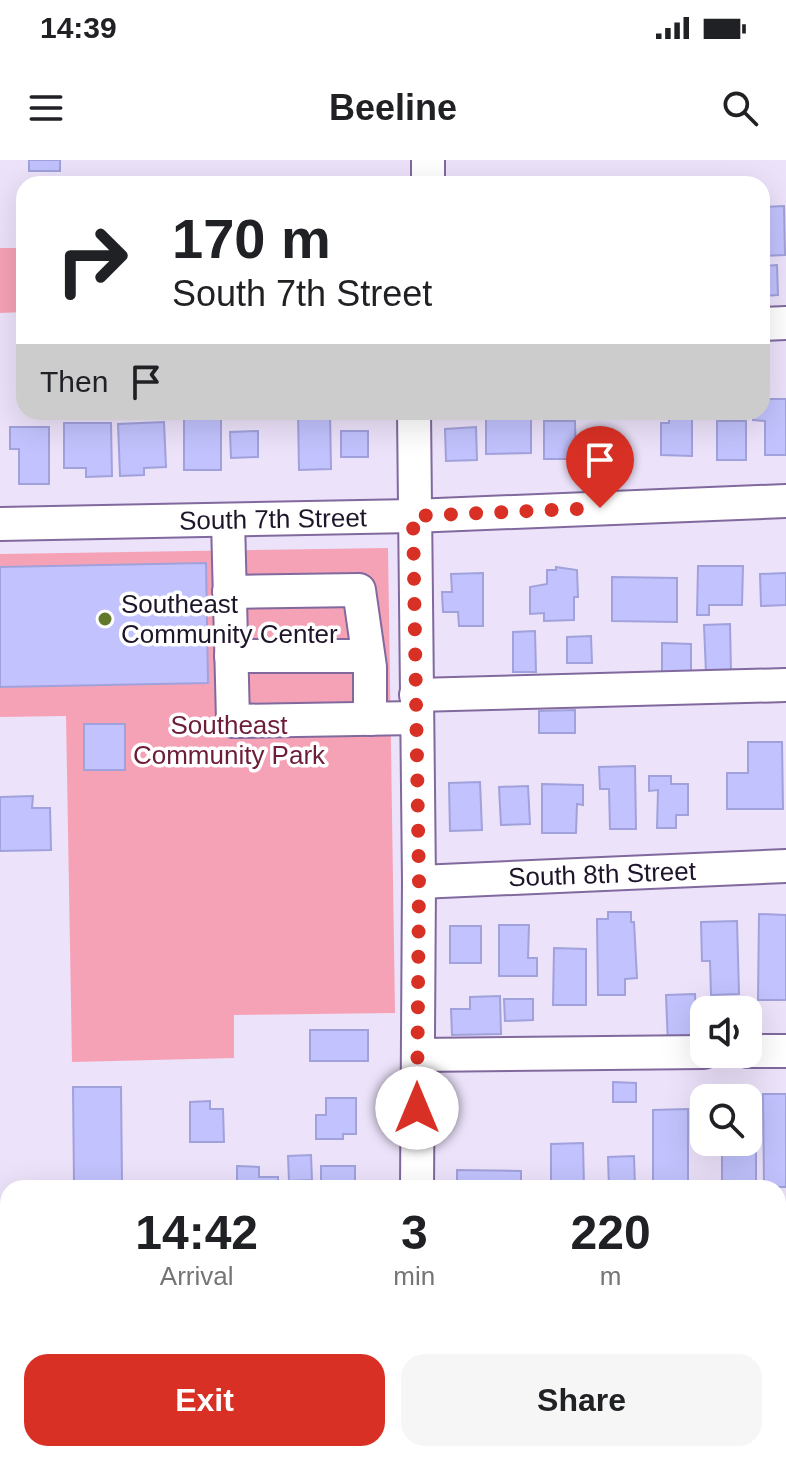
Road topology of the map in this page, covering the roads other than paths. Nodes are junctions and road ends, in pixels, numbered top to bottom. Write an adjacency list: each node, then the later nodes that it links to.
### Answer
1 (414, 420): 3 (street)
2 (786, 501): 3 (street, South 7th Street)
3 (413, 516): 4 (street, South 7th Street); 10 (street)
4 (228, 520): 5 (street, South 7th Street); 6 (street)
5 (0, 524)
6 (229, 592): 7 (street); 8 (street)
7 (231, 656): 8 (street); 11 (street)
8 (368, 656): 11 (street)
9 (786, 685): 10 (street)
10 (416, 707): 11 (street); 13 (street)
11 (370, 719)
12 (786, 866): 13 (street, South 8th Street)
13 (419, 882): 17 (street)
14 (762, 1051): 15 (street)
15 (786, 1051)
16 (690, 1052): 17 (street)
17 (418, 1055): 18 (street)
18 (417, 1180)

